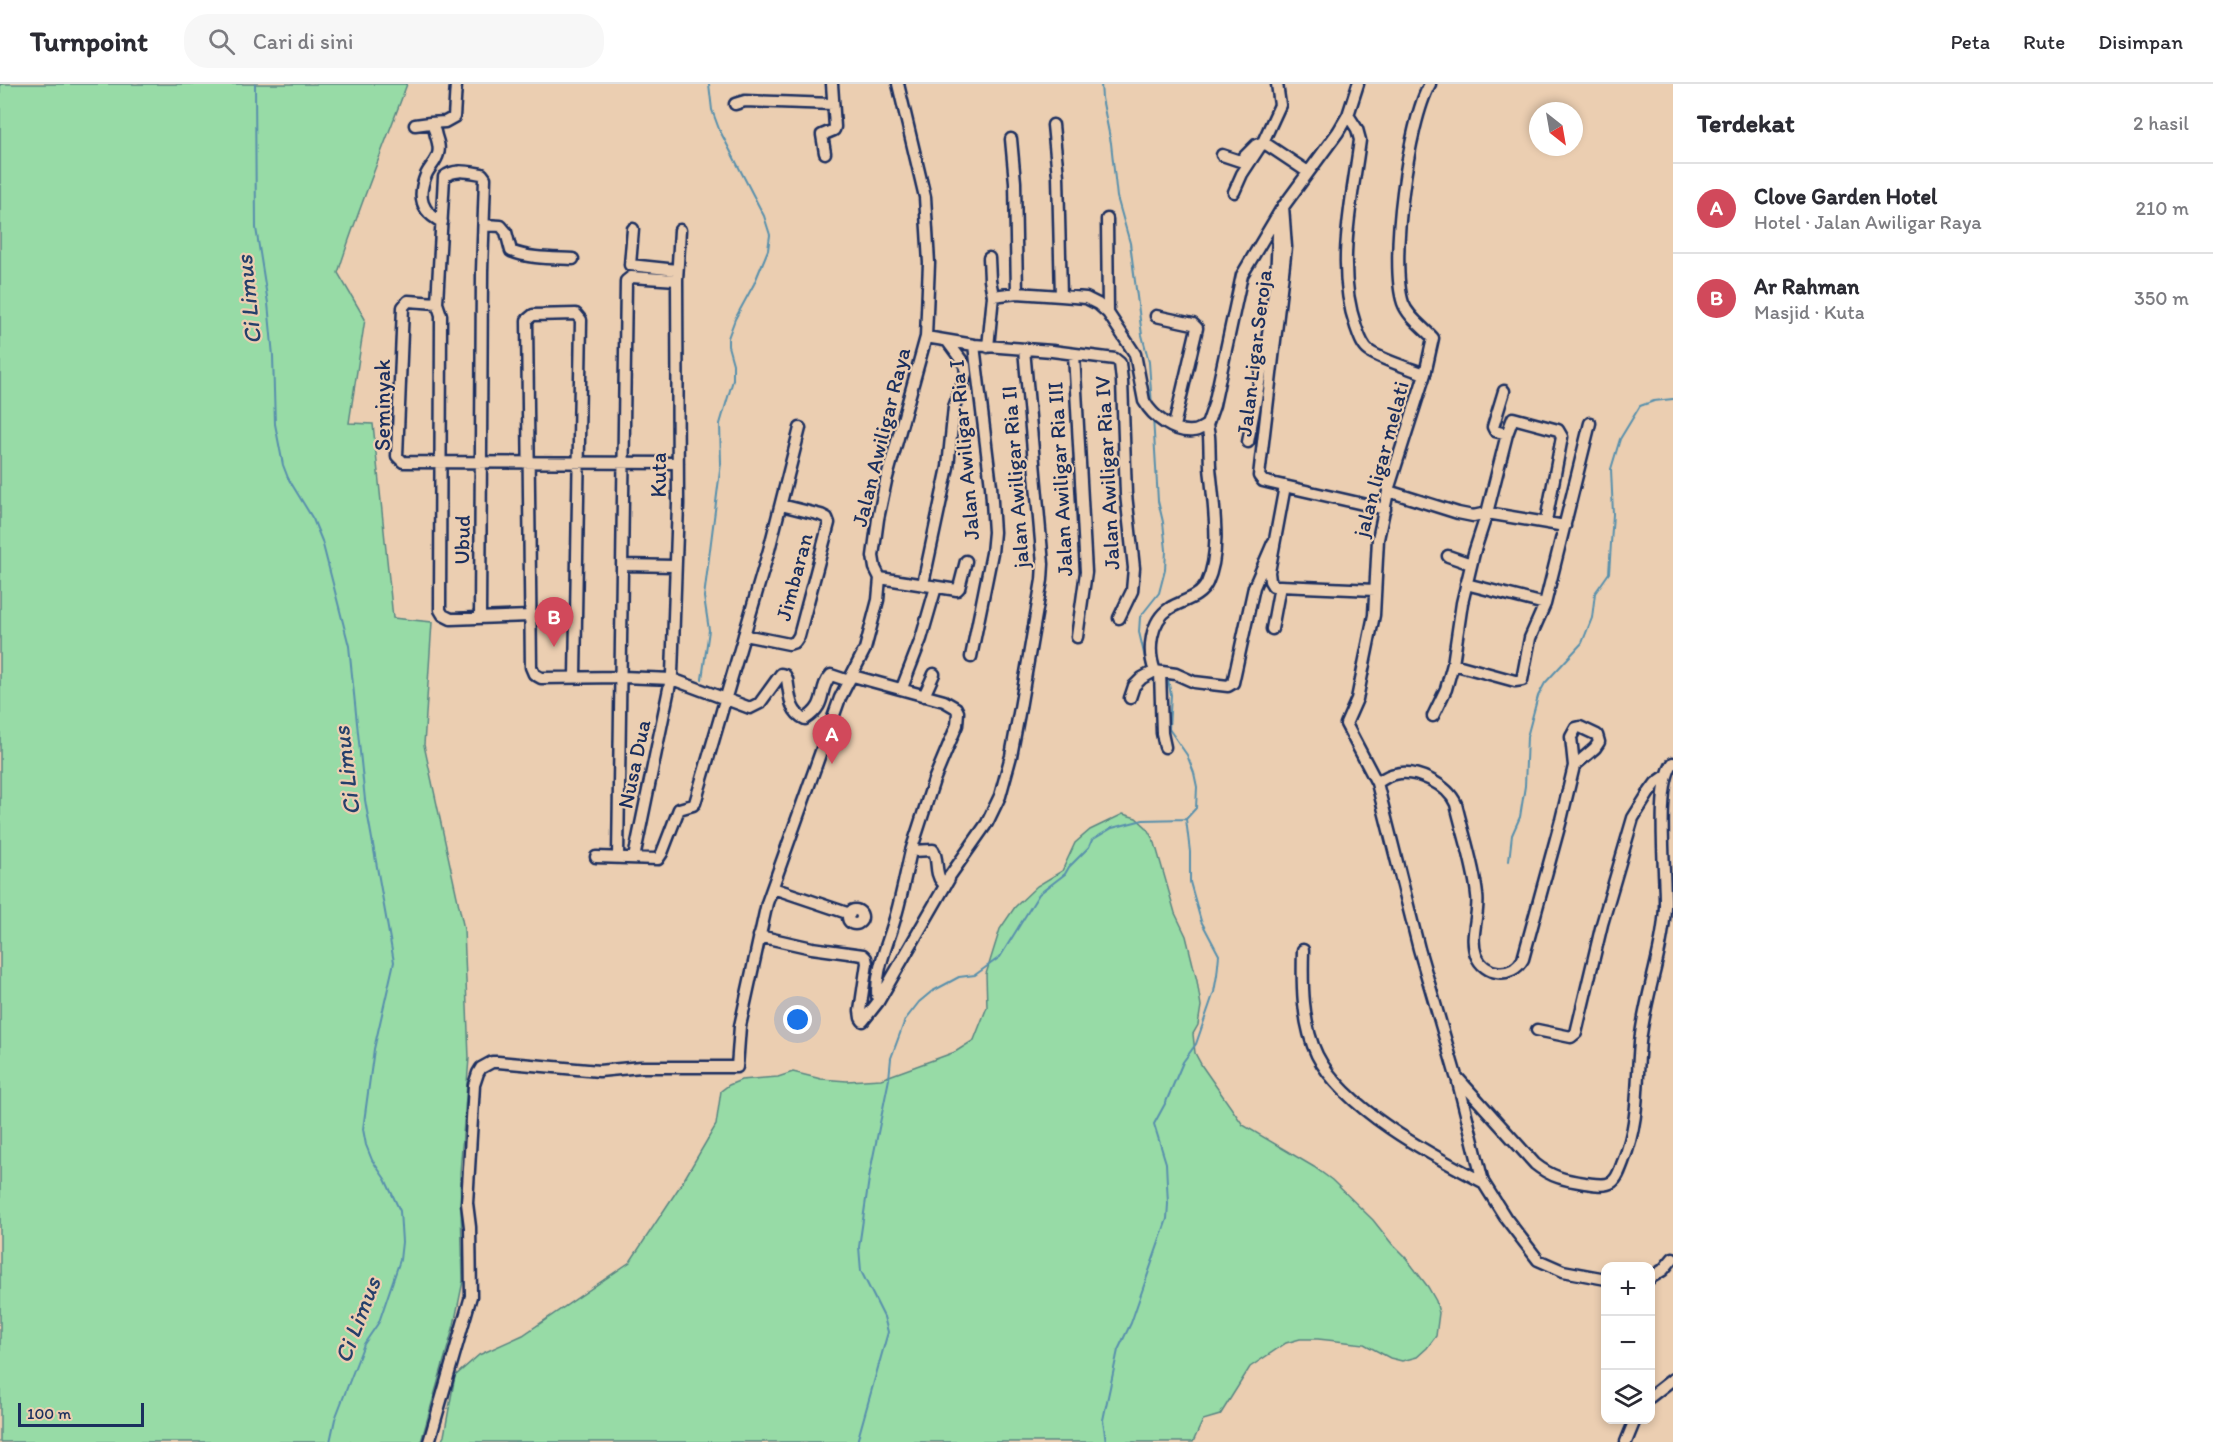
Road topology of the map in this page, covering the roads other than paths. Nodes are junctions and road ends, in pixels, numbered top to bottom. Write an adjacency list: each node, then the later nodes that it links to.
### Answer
1 (456, 84): 10 (street)
2 (832, 84): 8 (street)
3 (898, 84): 34 (street, Jalan Awiligar Raya)
4 (1277, 84): 14 (street)
5 (1358, 84): 9 (street)
6 (1430, 84): 40 (street, jalan ligar melati)
7 (735, 104): 8 (street)
8 (833, 104): 15 (street)
9 (1348, 116): 17 (street); 40 (street)
10 (430, 123): 11 (street); 21 (street)
11 (415, 125)
12 (1053, 125): 30 (street)
13 (1011, 139): 28 (street)
14 (1263, 142): 16 (street); 17 (street); 18 (street)
15 (825, 153)
16 (1222, 155)
17 (1308, 172): 19 (street)
18 (1234, 192)
19 (1282, 209): 43 (street); 47 (street); 54 (street, Jalan Ligar Seroja)
20 (1107, 219): 32 (street)
21 (442, 222): 22 (street); 31 (street)
22 (484, 225): 26 (street); 52 (street)
23 (633, 229): 27 (street)
24 (680, 230): 27 (street, Kuta)
25 (989, 258): 29 (street)
26 (573, 259)
27 (677, 275): 50 (street); 53 (street, Kuta)
28 (1017, 293): 29 (street); 30 (street)
29 (993, 296): 37 (street)
30 (1061, 296): 32 (street)
31 (437, 303): 51 (street); 51 (street, Seminyak)
32 (1108, 313): 44 (street)
33 (1156, 316): 44 (street)
34 (926, 337): 35 (street); 67 (street, Jalan Awiligar Raya)
35 (948, 342): 36 (street); 68 (street)
36 (974, 345): 37 (street); 81 (street, Jalan Awiligar Ria I)
37 (988, 347): 38 (street)
38 (1024, 349): 39 (street); 103 (street, jalan Awiligar Ria II)
39 (1074, 354): 77 (street, Jalan Awiligar Ria IV); 80 (street, Jalan Awiligar Ria III)
40 (1425, 374): 55 (street, jalan ligar melati)
41 (1504, 391): 46 (street)
42 (1590, 423): 60 (street)
43 (1207, 425): 44 (street); 83 (street)
44 (1174, 426)
45 (800, 428): 56 (street, Jimbaran)
46 (1507, 434): 58 (street); 59 (street)
47 (1248, 442)
48 (530, 462): 49 (street, Seminyak); 49 (street); 52 (street, Seminyak); 74 (street)
49 (579, 462): 50 (street, Seminyak); 76 (street)
50 (625, 462): 53 (street, Seminyak); 65 (street, Kuta)
51 (439, 463): 52 (street, Seminyak); 75 (street, Ubud)
52 (482, 463): 75 (street, Ubud)
53 (678, 463): 66 (street, Kuta)
54 (1285, 486): 57 (street); 61 (street)
55 (1388, 491): 57 (street, jalan ligar melati); 58 (street)
56 (781, 505): 79 (street, Jimbaran); 79 (street, Jimbaran)
57 (1385, 509): 72 (street, jalan ligar melati)
58 (1487, 513): 59 (street); 64 (street)
59 (1546, 521): 60 (street)
60 (1565, 526): 73 (street)
61 (1273, 543): 70 (street); 83 (street)
62 (1448, 556): 64 (street)
63 (966, 561): 71 (street)
64 (1471, 564): 69 (street)
65 (624, 565): 66 (street); 86 (street, Kuta)
66 (674, 567): 87 (street, Kuta)
67 (880, 578): 68 (street); 88 (street, Jalan Awiligar Raya)
68 (923, 584): 71 (street)
69 (1466, 584): 73 (street); 82 (street)
70 (1280, 586): 72 (street); 78 (street)
71 (936, 587): 89 (street)
72 (1375, 590): 98 (street, jalan ligar melati)
73 (1545, 604): 82 (street)
74 (530, 616): 75 (street); 76 (street); 85 (street)
75 (480, 618)
76 (575, 618): 85 (street)
77 (1119, 618)
78 (1272, 629)
79 (744, 635): 92 (street, Jimbaran)
80 (1077, 638)
81 (971, 657)
82 (1453, 664): 93 (street)
83 (1158, 672): 91 (street); 94 (street)
84 (934, 674): 90 (street)
85 (575, 677): 86 (street)
86 (622, 677): 87 (street); 101 (street)
87 (672, 679): 92 (street); 102 (street, Nusa Dua)
88 (851, 679): 89 (street); 92 (street); 104 (street, Jalan Awiligar Raya)
89 (902, 688): 90 (street)
90 (924, 696): 99 (street)
91 (1130, 698)
92 (724, 699): 102 (street)
93 (1433, 716)
94 (1165, 747)
95 (1673, 763): 97 (street)
96 (1574, 766): 98 (street)
97 (1666, 776): 109 (street); 110 (street)
98 (1377, 783): 110 (street, jalan ligar melati)
99 (911, 851): 103 (street); 108 (street)
100 (596, 857): 101 (street)
101 (618, 857): 102 (street)
102 (633, 858)
103 (949, 879): 108 (street, jalan Awiligar Ria II)
104 (773, 888): 105 (street); 106 (street, Jalan Awiligar Raya)
105 (849, 914)
106 (759, 936): 108 (street); 118 (street, Jalan Awiligar Raya)
107 (1303, 950): 111 (street)
108 (878, 1002)
109 (1537, 1030)
110 (1456, 1076): 111 (street, jalan ligar melati)
111 (1483, 1182): 114 (street)
112 (1673, 1258): 113 (street)
113 (1655, 1275)
114 (1601, 1278)
115 (1673, 1378): 116 (street)
116 (1655, 1393)
117 (1633, 1424): 119 (street)
118 (429, 1442)
119 (1626, 1442)

